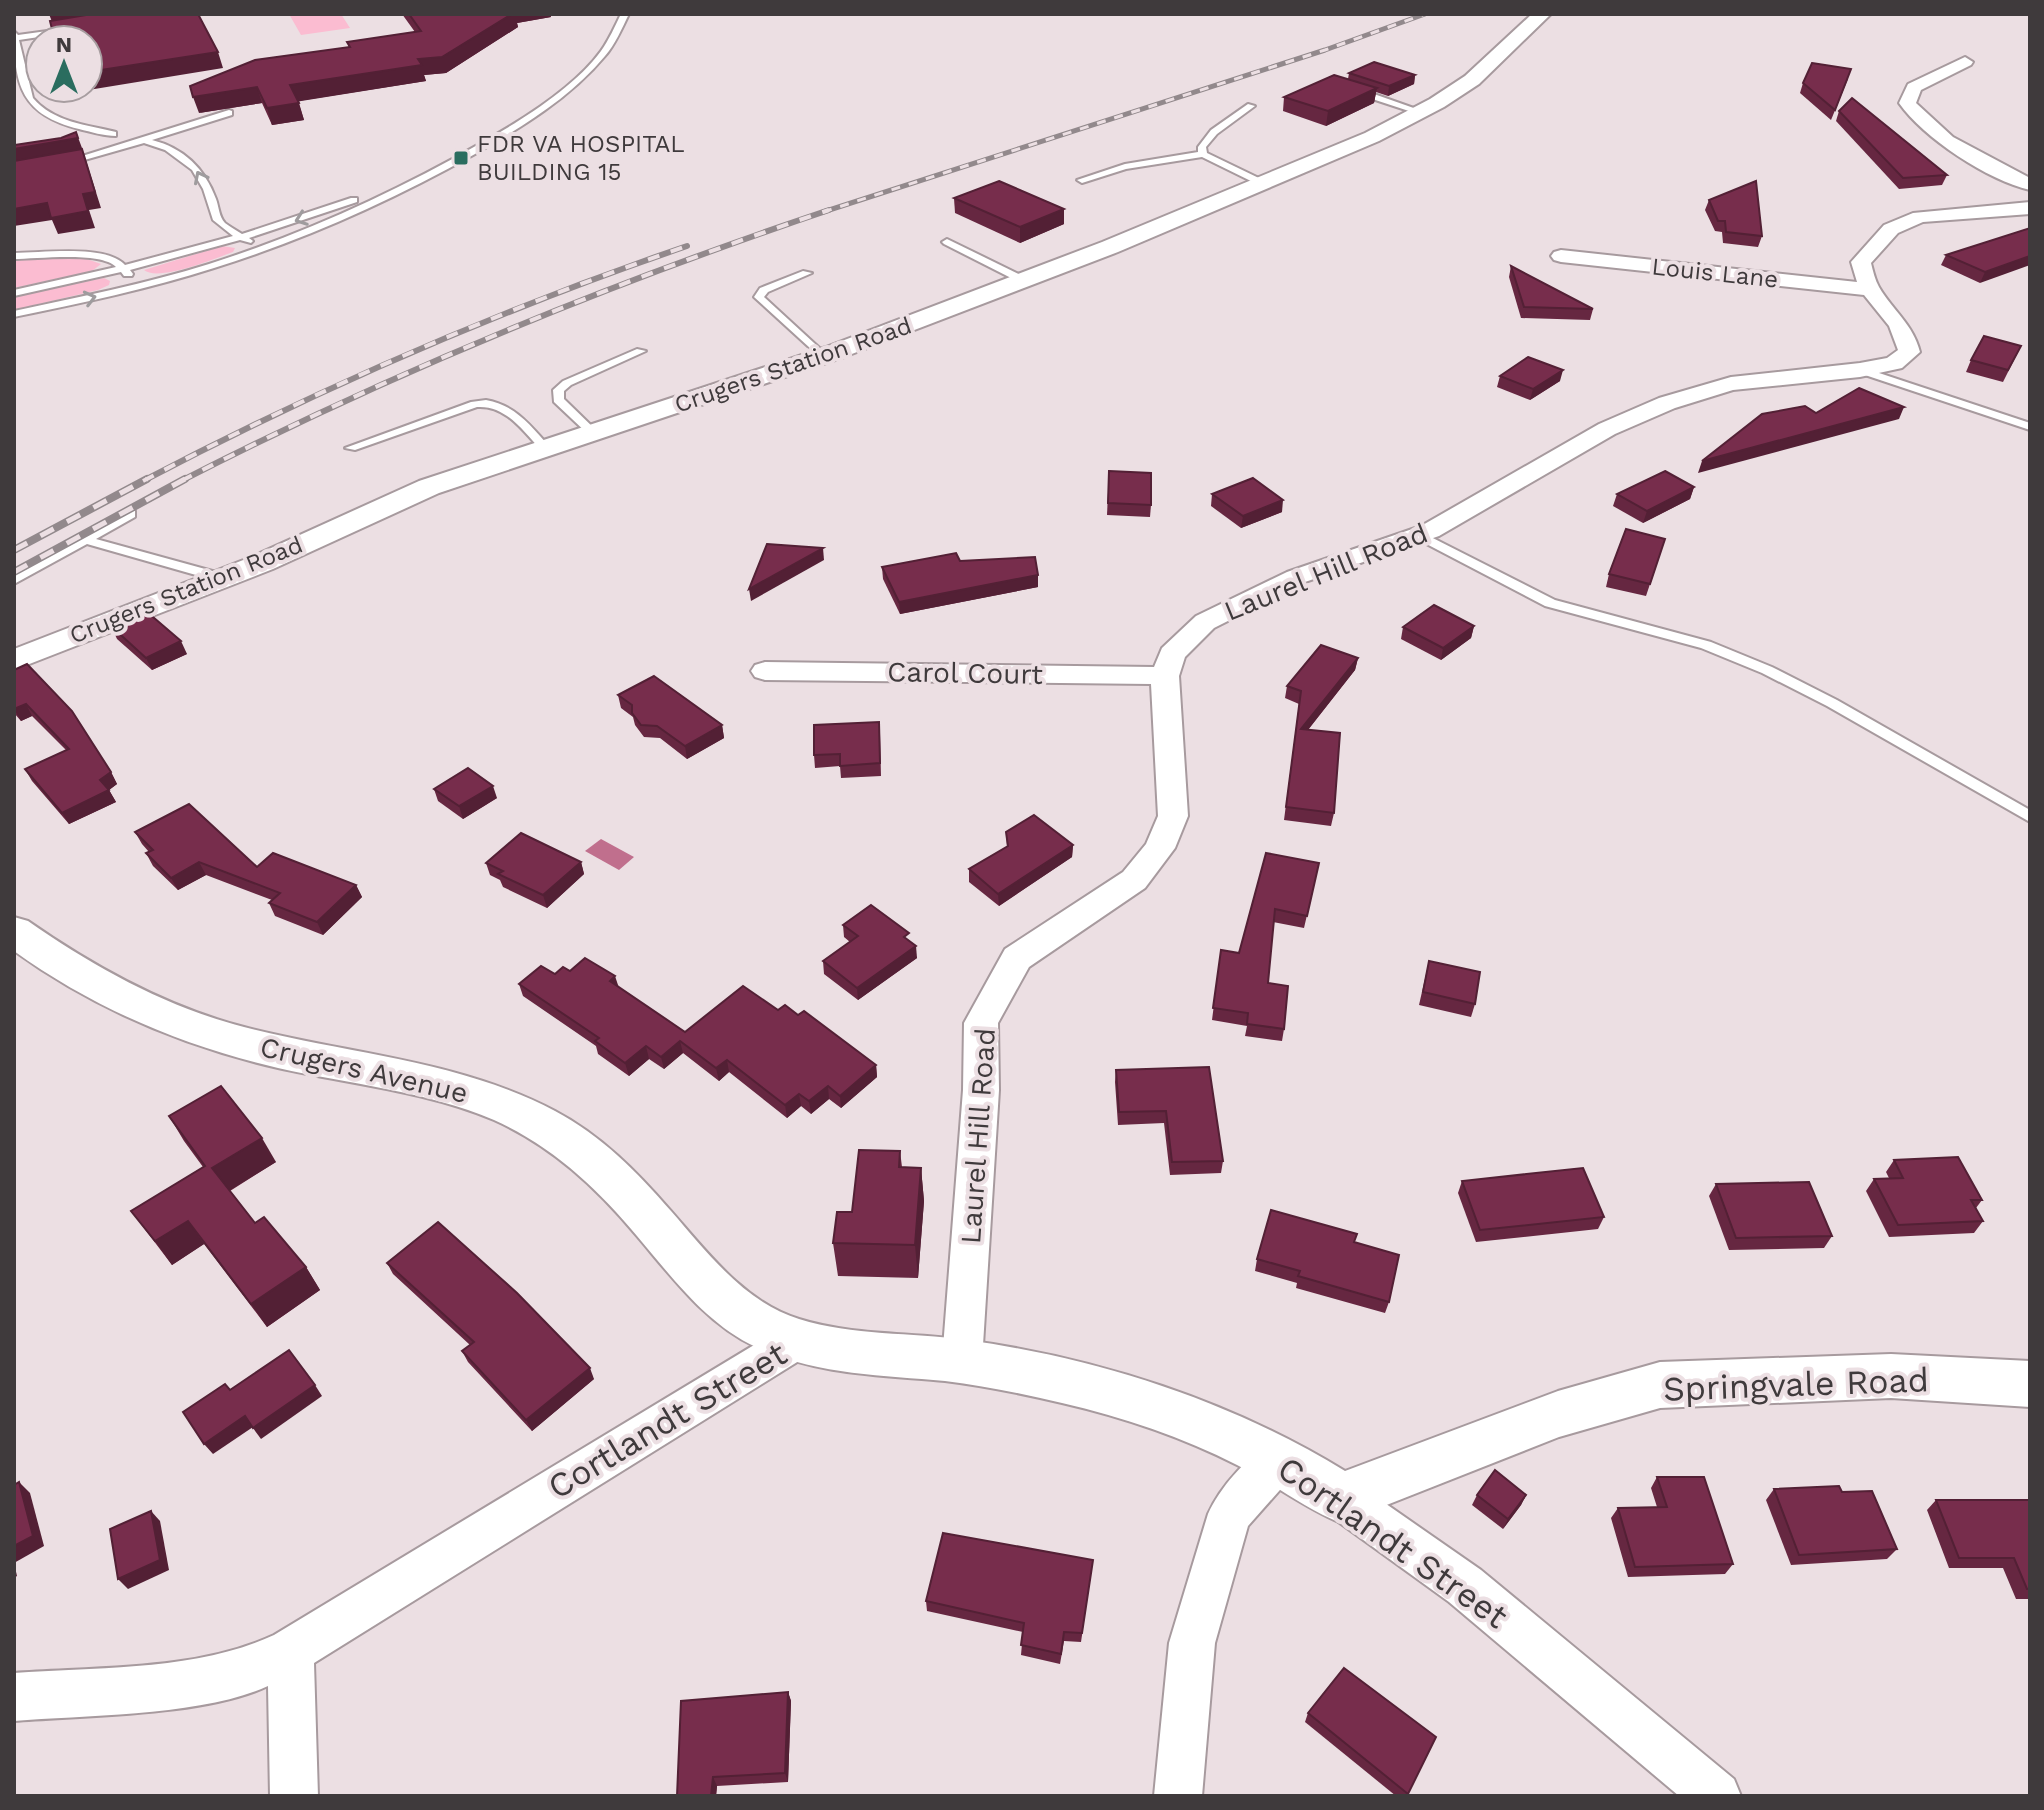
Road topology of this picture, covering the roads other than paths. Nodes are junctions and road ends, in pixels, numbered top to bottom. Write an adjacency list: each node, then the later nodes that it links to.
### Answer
1 (625, 14): 19 (lane)
2 (1542, 14): 9 (street, Crugers Station Road)
3 (14, 36): 5 (lane)
4 (1965, 62): 18 (street)
5 (24, 77)
6 (1341, 86): 9 (lane)
7 (33, 104): 11 (lane)
8 (1251, 106): 14 (lane)
9 (1421, 112): 17 (street, Crugers Station Road)
10 (229, 113): 13 (lane)
11 (113, 134)
12 (126, 137): 13 (lane)
13 (143, 140): 15 (lane); 21 (lane, one-way to 13)
14 (1203, 154): 16 (lane); 17 (lane)
15 (54, 165)
16 (1082, 180)
17 (1262, 183): 28 (street, Crugers Station Road)
18 (2030, 185)
19 (402, 186): 21 (lane, one-way to 21); 23 (lane)
20 (2030, 208): 30 (street)
21 (242, 238): 23 (lane); 26 (lane)
22 (947, 242): 28 (lane)
23 (260, 249): 29 (lane)
24 (14, 256): 26 (lane)
25 (1561, 256): 30 (street, Louis Lane)
26 (123, 270): 29 (lane); 31 (lane)
27 (807, 273): 34 (lane)
28 (1025, 281): 34 (street, Crugers Station Road)
29 (142, 285): 32 (lane, one-way to 29)
30 (1870, 290): 35 (street, Laurel Hill Road)
31 (14, 293)
32 (14, 314)
33 (641, 351): 37 (lane)
34 (822, 356): 37 (street, Crugers Station Road)
35 (1860, 370): 36 (lane); 41 (street, Laurel Hill Road)
36 (2030, 427)
37 (593, 433): 39 (street, Crugers Station Road)
38 (351, 448): 39 (lane)
39 (545, 448): 43 (street, Crugers Station Road)
40 (131, 514): 42 (lane)
41 (1419, 535): 47 (street, Laurel Hill Road); 48 (lane)
42 (86, 540): 43 (lane); 44 (lane)
43 (222, 578): 45 (street, Crugers Station Road)
44 (14, 580)
45 (14, 660)
46 (765, 671): 47 (street, Carol Court)
47 (1165, 676): 51 (street, Laurel Hill Road)
48 (2030, 817)
49 (14, 931): 50 (street, Crugers Avenue)
50 (796, 1341): 51 (street, Cortlandt Street); 55 (street, Cortlandt Street)
51 (962, 1361): 53 (street, Cortlandt Street)
52 (2030, 1384): 54 (street, Springvale Road)
53 (1279, 1460): 54 (street, Cortlandt Street); 58 (street)
54 (1341, 1498): 59 (street, Cortlandt Street)
55 (290, 1651): 56 (street, Cortlandt Street); 57 (street)
56 (14, 1697)
57 (294, 1796)
58 (1178, 1796)
59 (1717, 1796)

